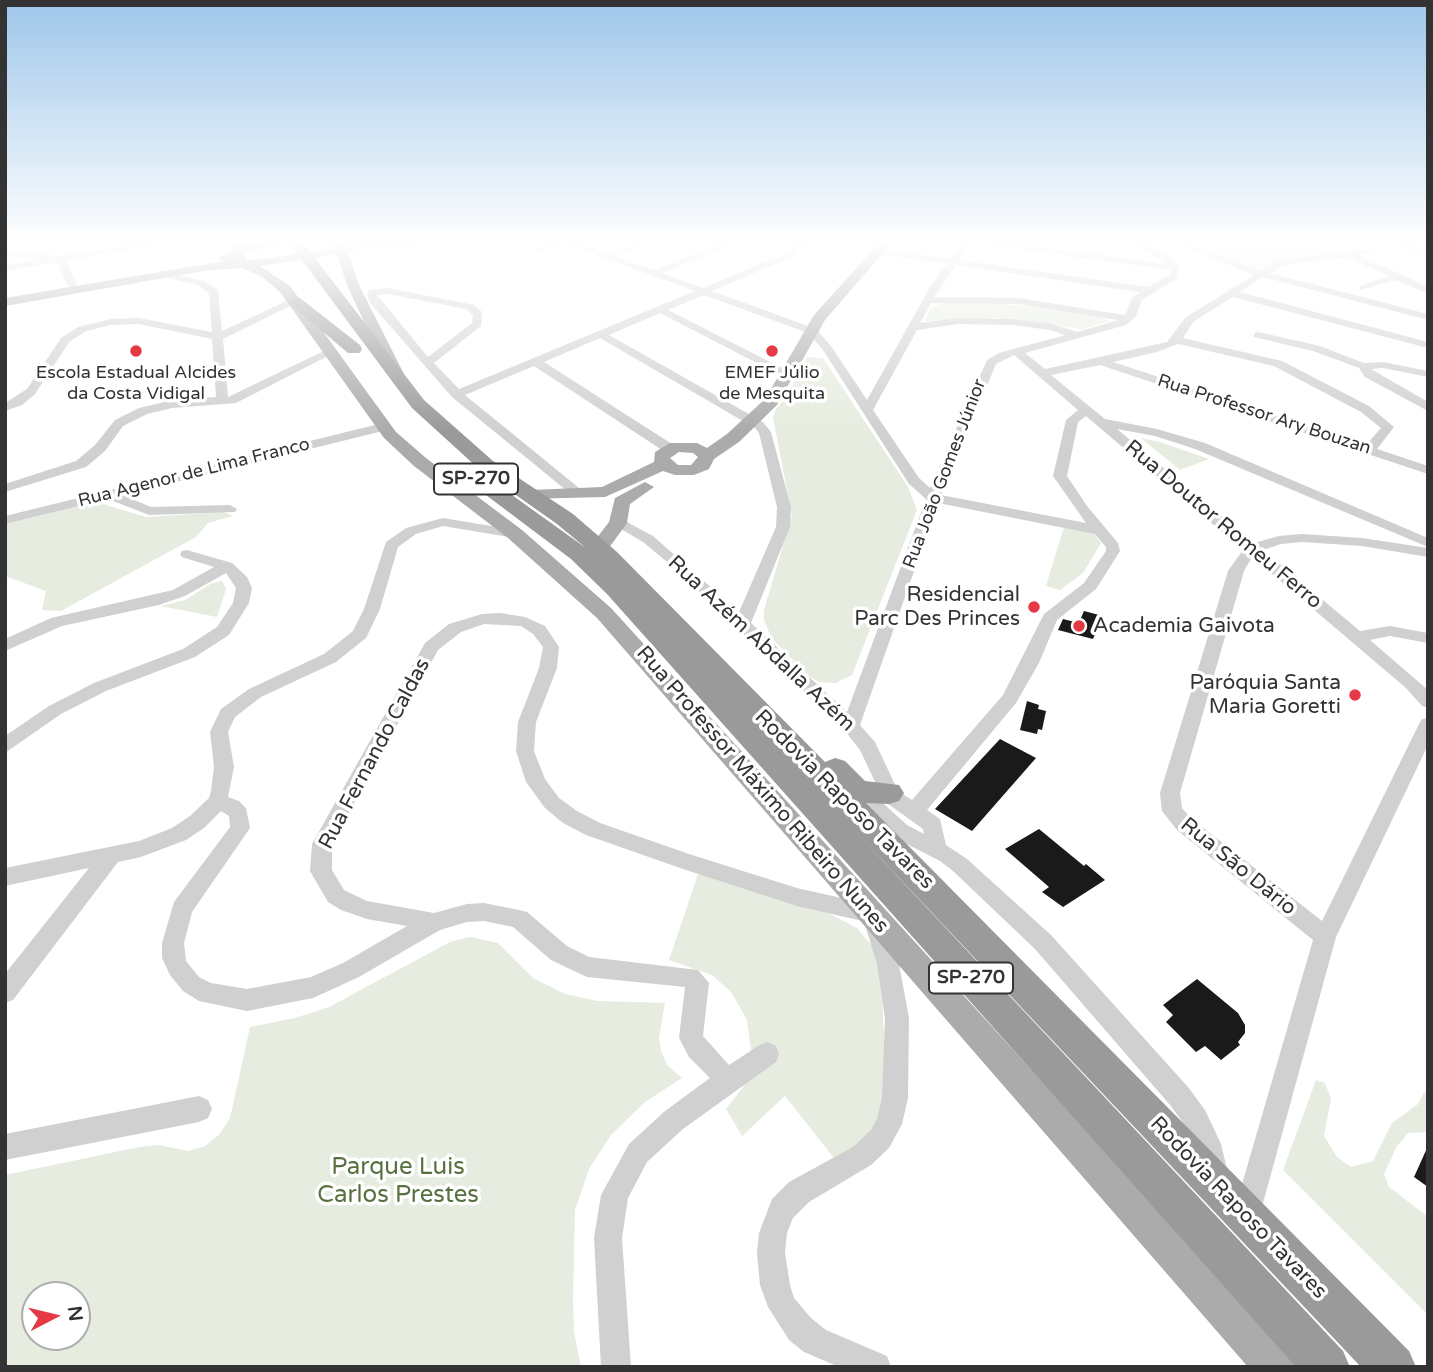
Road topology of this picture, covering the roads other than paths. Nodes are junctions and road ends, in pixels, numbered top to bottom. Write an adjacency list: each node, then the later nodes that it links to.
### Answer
1 (215, 304): 27 (street)
2 (289, 304): 27 (street)
3 (297, 304): 33 (main road, Rua Professor Máximo Ribeiro Nunes)
4 (299, 304): 30 (highway)
5 (320, 304): 30 (highway, Rodovia Raposo Tavares / SP-270)
6 (332, 304): 42 (highway, Rodovia Raposo Tavares / SP-270)
7 (363, 304): 42 (main road)
8 (377, 304): 37 (street)
9 (458, 304): 37 (street)
10 (675, 304): 19 (street)
11 (737, 304): 23 (street)
12 (830, 304): 23 (main road)
13 (926, 304): 22 (street)
14 (1037, 304): 21 (street)
15 (1135, 304): 21 (street)
16 (1214, 304): 28 (street)
17 (1273, 304): 29 (street)
18 (1378, 304): 20 (street)
19 (661, 310): 25 (street); 41 (street)
20 (1428, 317)
21 (1129, 319): 26 (street, Rua João Gomes Júnior)
22 (914, 327): 26 (street); 48 (street)
23 (812, 331): 31 (main road); 34 (street)
24 (1262, 333): 38 (street)
25 (600, 334): 35 (street); 51 (street)
26 (1076, 335): 32 (street, Rua João Gomes Júnior)
27 (218, 337): 44 (street); 45 (street)
28 (1176, 340): 36 (street); 52 (street)
29 (1428, 345)
30 (354, 349): 102 (highway, Rodovia Raposo Tavares / SP-270)
31 (802, 350): 34 (street); 41 (main road)
32 (1016, 351): 39 (street, Rua Doutor Romeu Ferro); 57 (street, Rua João Gomes Júnior)
33 (330, 352): 44 (street); 50 (main road, Rua Professor Máximo Ribeiro Nunes)
34 (835, 360): 48 (street)
35 (535, 361): 43 (street); 54 (street)
36 (1100, 361): 39 (street); 52 (street, Rua Professor Ary Bouzan)
37 (427, 363): 43 (street)
38 (1363, 366): 40 (street); 46 (street)
39 (1044, 373): 47 (street, Rua Doutor Romeu Ferro)
40 (1428, 374)
41 (788, 375): 51 (main road)
42 (398, 378): 61 (highway, Rodovia Raposo Tavares / SP-270)
43 (456, 394): 59 (street)
44 (222, 402): 58 (street)
45 (5, 407)
46 (1428, 407)
47 (1087, 409): 49 (street, Rua Doutor Romeu Ferro); 66 (street)
48 (867, 410): 56 (street)
49 (1104, 423): 68 (street); 70 (street, Rua Doutor Romeu Ferro)
50 (383, 427): 60 (street, Rua Agenor de Lima Franco); 67 (main road, Rua Professor Máximo Ribeiro Nunes)
51 (744, 427): 53 (main road); 54 (main road); 74 (street)
52 (1369, 450): 55 (street, Rua Professor Ary Bouzan)
53 (707, 456): 54 (main road); 54 (main road)
54 (674, 458): 59 (main road); 65 (main road)
55 (1428, 470)
56 (908, 472): 57 (street); 62 (street)
57 (943, 476): 62 (street, Rua João Gomes Júnior)
58 (5, 488)
59 (577, 492): 61 (main road)
60 (108, 494): 63 (street); 64 (street, Rua Agenor de Lima Franco)
61 (531, 495): 69 (highway, Rodovia Raposo Tavares / SP-270)
62 (933, 498): 66 (street); 81 (street, Rua João Gomes Júnior)
63 (230, 509)
64 (5, 520)
65 (618, 523): 69 (main road); 74 (street, Rua Azém Abdalla Azém)
66 (1100, 530): 86 (street)
67 (515, 534): 85 (street); 90 (main road, Rua Professor Máximo Ribeiro Nunes)
68 (1428, 542)
69 (599, 548): 78 (highway, Rodovia Raposo Tavares / SP-270)
70 (1252, 549): 71 (street); 75 (street, Rua Doutor Romeu Ferro); 92 (street, Rua São Dário)
71 (1428, 553)
72 (187, 554): 73 (street)
73 (227, 566): 77 (street); 82 (street)
74 (743, 623): 81 (street, Rua Azém Abdalla Azém)
75 (1356, 637): 76 (street); 79 (street, Rua Doutor Romeu Ferro)
76 (1428, 638)
77 (5, 646)
78 (731, 685): 83 (highway); 98 (highway, Rodovia Raposo Tavares / SP-270)
79 (1428, 702)
80 (1428, 724): 92 (street)
81 (851, 726): 84 (street, Rua Azém Abdalla Azém)
82 (5, 746)
83 (859, 792): 84 (highway); 87 (street)
84 (889, 793): 86 (street, Rua Azém Abdalla Azém)
85 (217, 802): 88 (street); 91 (street)
86 (914, 812): 87 (street, Rua Azém Abdalla Azém)
87 (936, 850): 98 (street)
88 (111, 856): 89 (street); 93 (street)
89 (5, 877)
90 (872, 916): 91 (street, Rua Fernando Caldas); 100 (street); 101 (main road, Rua Professor Máximo Ribeiro Nunes)
91 (434, 922): 95 (street)
92 (1325, 937): 98 (street)
93 (5, 992)
94 (766, 1055): 95 (street)
95 (724, 1083): 99 (street)
96 (199, 1109): 97 (street)
97 (5, 1147)
98 (1233, 1203): 103 (highway, Rodovia Raposo Tavares / SP-270)
99 (616, 1367)
100 (877, 1367)
101 (1275, 1367)
102 (1327, 1367)
103 (1393, 1367)

